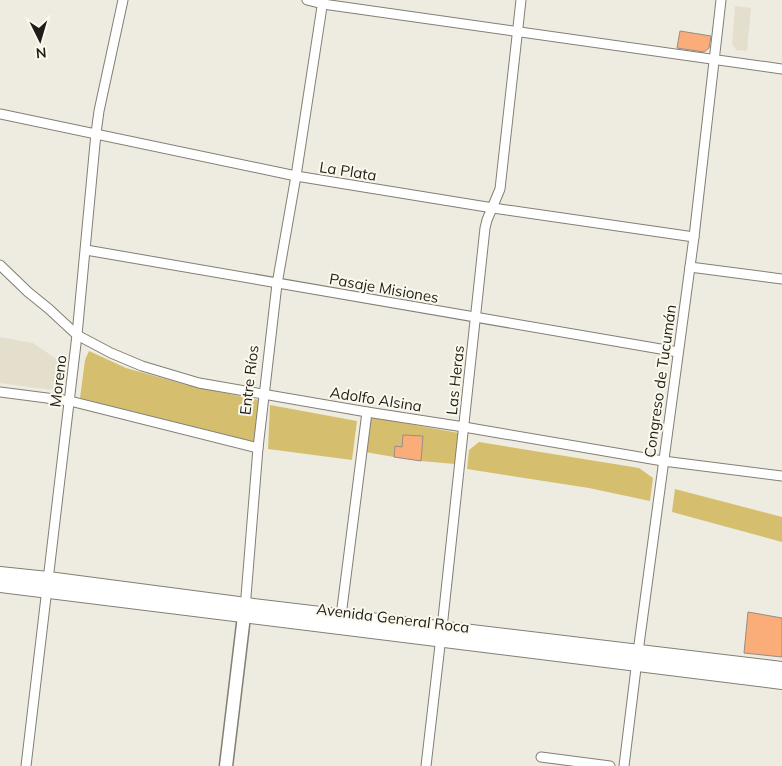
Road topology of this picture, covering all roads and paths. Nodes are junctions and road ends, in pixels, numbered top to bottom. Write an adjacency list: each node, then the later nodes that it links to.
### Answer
1 (123, 0): 10 (street, Moreno)
2 (306, 0): 5 (street)
3 (521, 0): 6 (street, Las Heras)
4 (721, 0): 7 (street, Congreso de Tucumán)
5 (323, 2): 6 (street); 11 (street, Entre Ríos)
6 (517, 31): 7 (street); 12 (street, Las Heras)
7 (714, 59): 8 (street); 13 (street, Congreso de Tucumán)
8 (782, 69)
9 (0, 114): 10 (street, La Plata)
10 (96, 133): 11 (street, La Plata); 14 (street, Moreno)
11 (296, 176): 12 (street, La Plata); 18 (street, Entre Ríos)
12 (493, 208): 13 (street, La Plata); 19 (street, Las Heras)
13 (694, 237): 16 (street, Congreso de Tucumán)
14 (86, 250): 18 (street, Pasaje Misiones); 20 (street, Moreno)
15 (0, 265): 20 (street, Adolfo Alsina)
16 (690, 267): 17 (street); 21 (street, Congreso de Tucumán)
17 (782, 279)
18 (277, 284): 19 (street, Pasaje Misiones); 23 (street, Entre Ríos)
19 (475, 318): 21 (street, Pasaje Misiones); 26 (street, Las Heras)
20 (77, 335): 23 (street, Adolfo Alsina); 24 (street, Moreno)
21 (678, 352): 28 (street, Congreso de Tucumán)
22 (0, 392): 24 (street)
23 (264, 395): 25 (street, Adolfo Alsina); 27 (street, Entre Ríos)
24 (70, 401): 27 (street); 32 (street, Moreno)
25 (367, 412): 26 (street, Adolfo Alsina); 34 (street)
26 (464, 427): 28 (street, Adolfo Alsina); 35 (street, Las Heras)
27 (258, 448): 33 (street, Entre Ríos)
28 (663, 461): 29 (street, Adolfo Alsina); 36 (street, Congreso de Tucumán)
29 (782, 476)
30 (0, 574): 32 (main road, Avenida General Roca)
31 (0, 585): 32 (main road, Avenida General Roca)
32 (48, 585): 33 (main road, Avenida General Roca); 40 (street, Moreno)
33 (245, 610): 34 (main road, Avenida General Roca); 35 (main road, Avenida General Roca); 41 (street, Entre Ríos)
34 (341, 616): 35 (main road, Avenida General Roca)
35 (441, 634): 36 (main road, Avenida General Roca); 42 (street, Las Heras)
36 (637, 658): 37 (main road, Avenida General Roca); 38 (main road, Avenida General Roca); 44 (street, Congreso de Tucumán)
37 (782, 669)
38 (782, 682)
39 (541, 757): 43 (street)
40 (26, 766)
41 (226, 766)
42 (426, 766)
43 (610, 766)
44 (624, 766)

